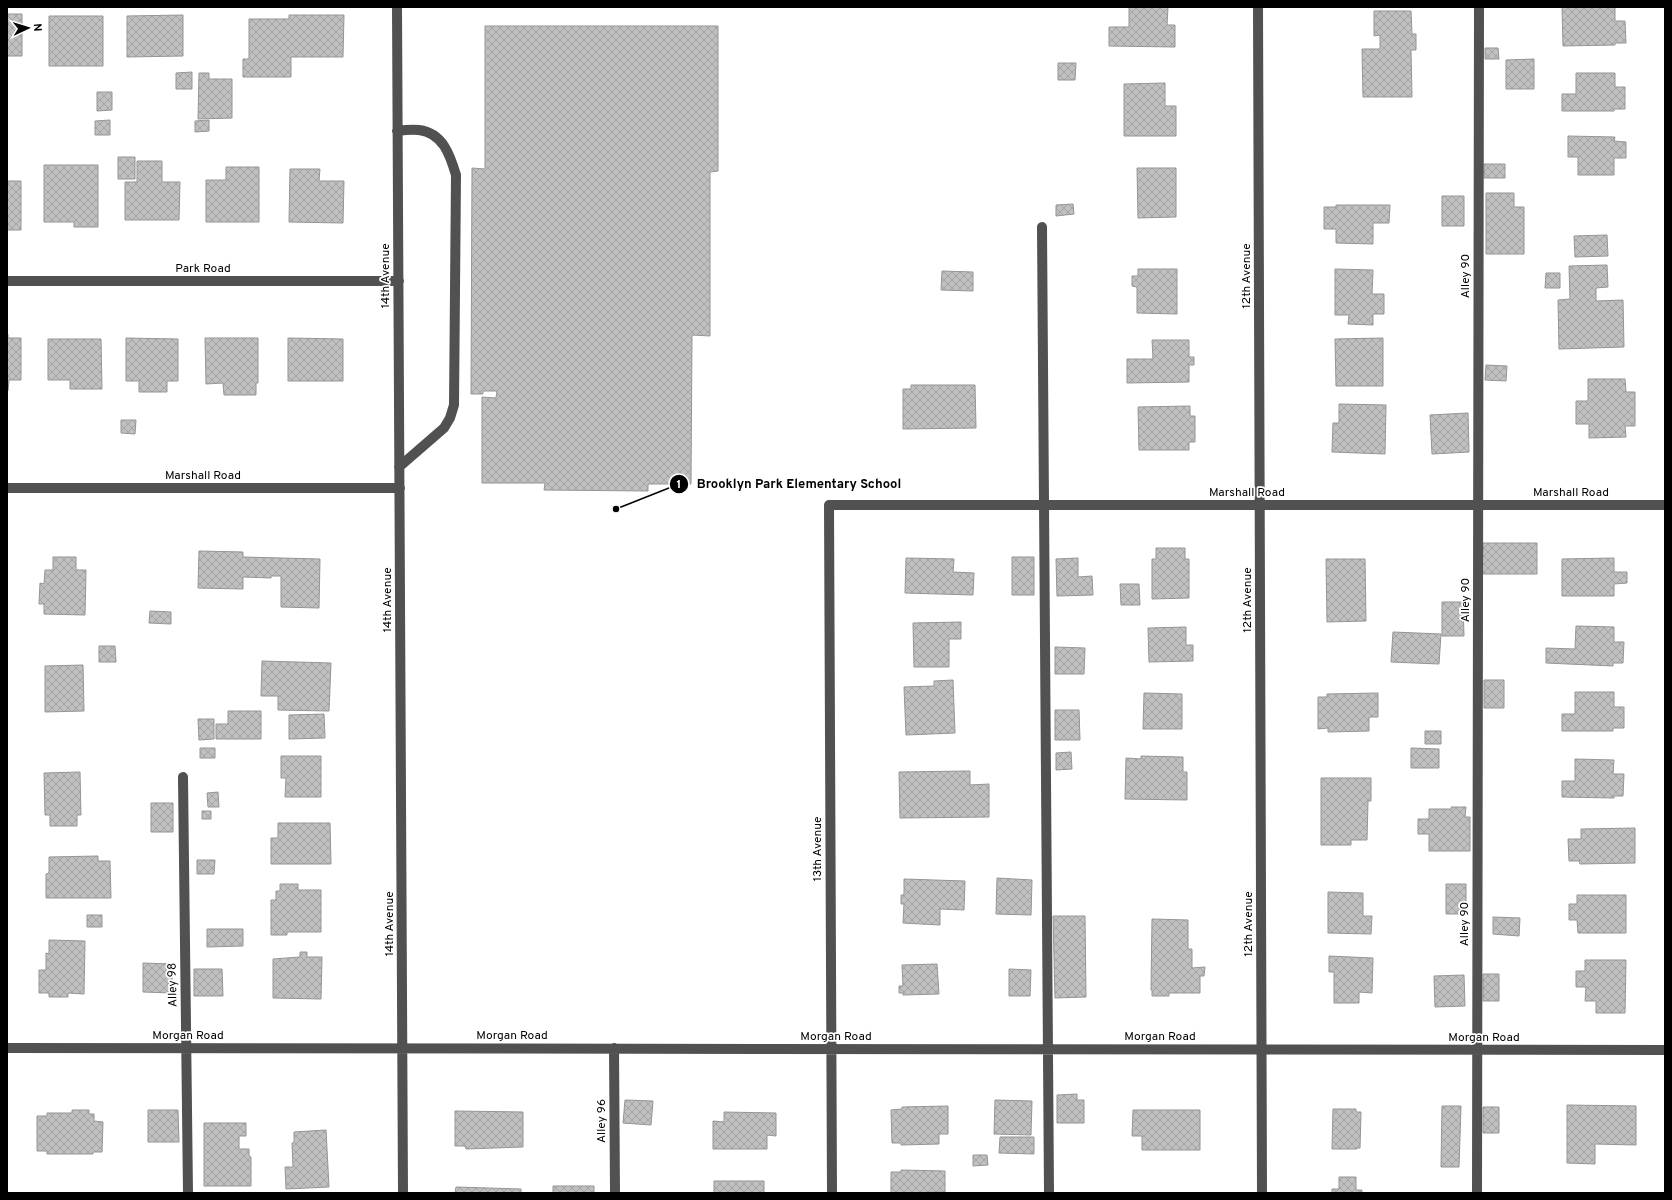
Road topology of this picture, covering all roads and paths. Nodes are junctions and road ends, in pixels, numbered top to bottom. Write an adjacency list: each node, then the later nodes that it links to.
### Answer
1 (397, 7): 4 (street, 14th Avenue)
2 (1258, 7): 13 (street, 12th Avenue)
3 (1479, 7): 14 (street, Alley 90)
4 (397, 130): 7 (street, 14th Avenue); 8 (street)
5 (1042, 227): 12 (street)
6 (7, 280): 7 (street, Park Road)
7 (399, 281): 8 (street, 14th Avenue)
8 (399, 467): 10 (street, 14th Avenue)
9 (7, 488): 10 (street, Marshall Road)
10 (400, 488): 19 (street, 14th Avenue)
11 (829, 505): 12 (street, Marshall Road); 21 (street, 13th Avenue)
12 (1044, 505): 13 (street, Marshall Road); 22 (street)
13 (1260, 505): 14 (street, Marshall Road); 23 (street, 12th Avenue)
14 (1478, 505): 15 (street, Marshall Road); 24 (street, Alley 90)
15 (1665, 505)
16 (182, 777): 18 (street, Alley 98)
17 (7, 1048): 18 (street, Morgan Road)
18 (186, 1048): 19 (street, Morgan Road); 26 (street, Alley 98)
19 (403, 1048): 20 (street, Morgan Road); 27 (street, 14th Avenue)
20 (614, 1048): 21 (street, Morgan Road); 28 (street, Alley 96)
21 (831, 1049): 22 (street, Morgan Road); 29 (street, 13th Avenue)
22 (1048, 1049): 23 (street, Morgan Road); 30 (street)
23 (1261, 1049): 24 (street, Morgan Road); 31 (street, 12th Avenue)
24 (1477, 1050): 25 (street, Morgan Road); 32 (street, Alley 90)
25 (1665, 1050)
26 (188, 1193)
27 (403, 1193)
28 (615, 1193)
29 (832, 1193)
30 (1049, 1193)
31 (1262, 1193)
32 (1477, 1193)

